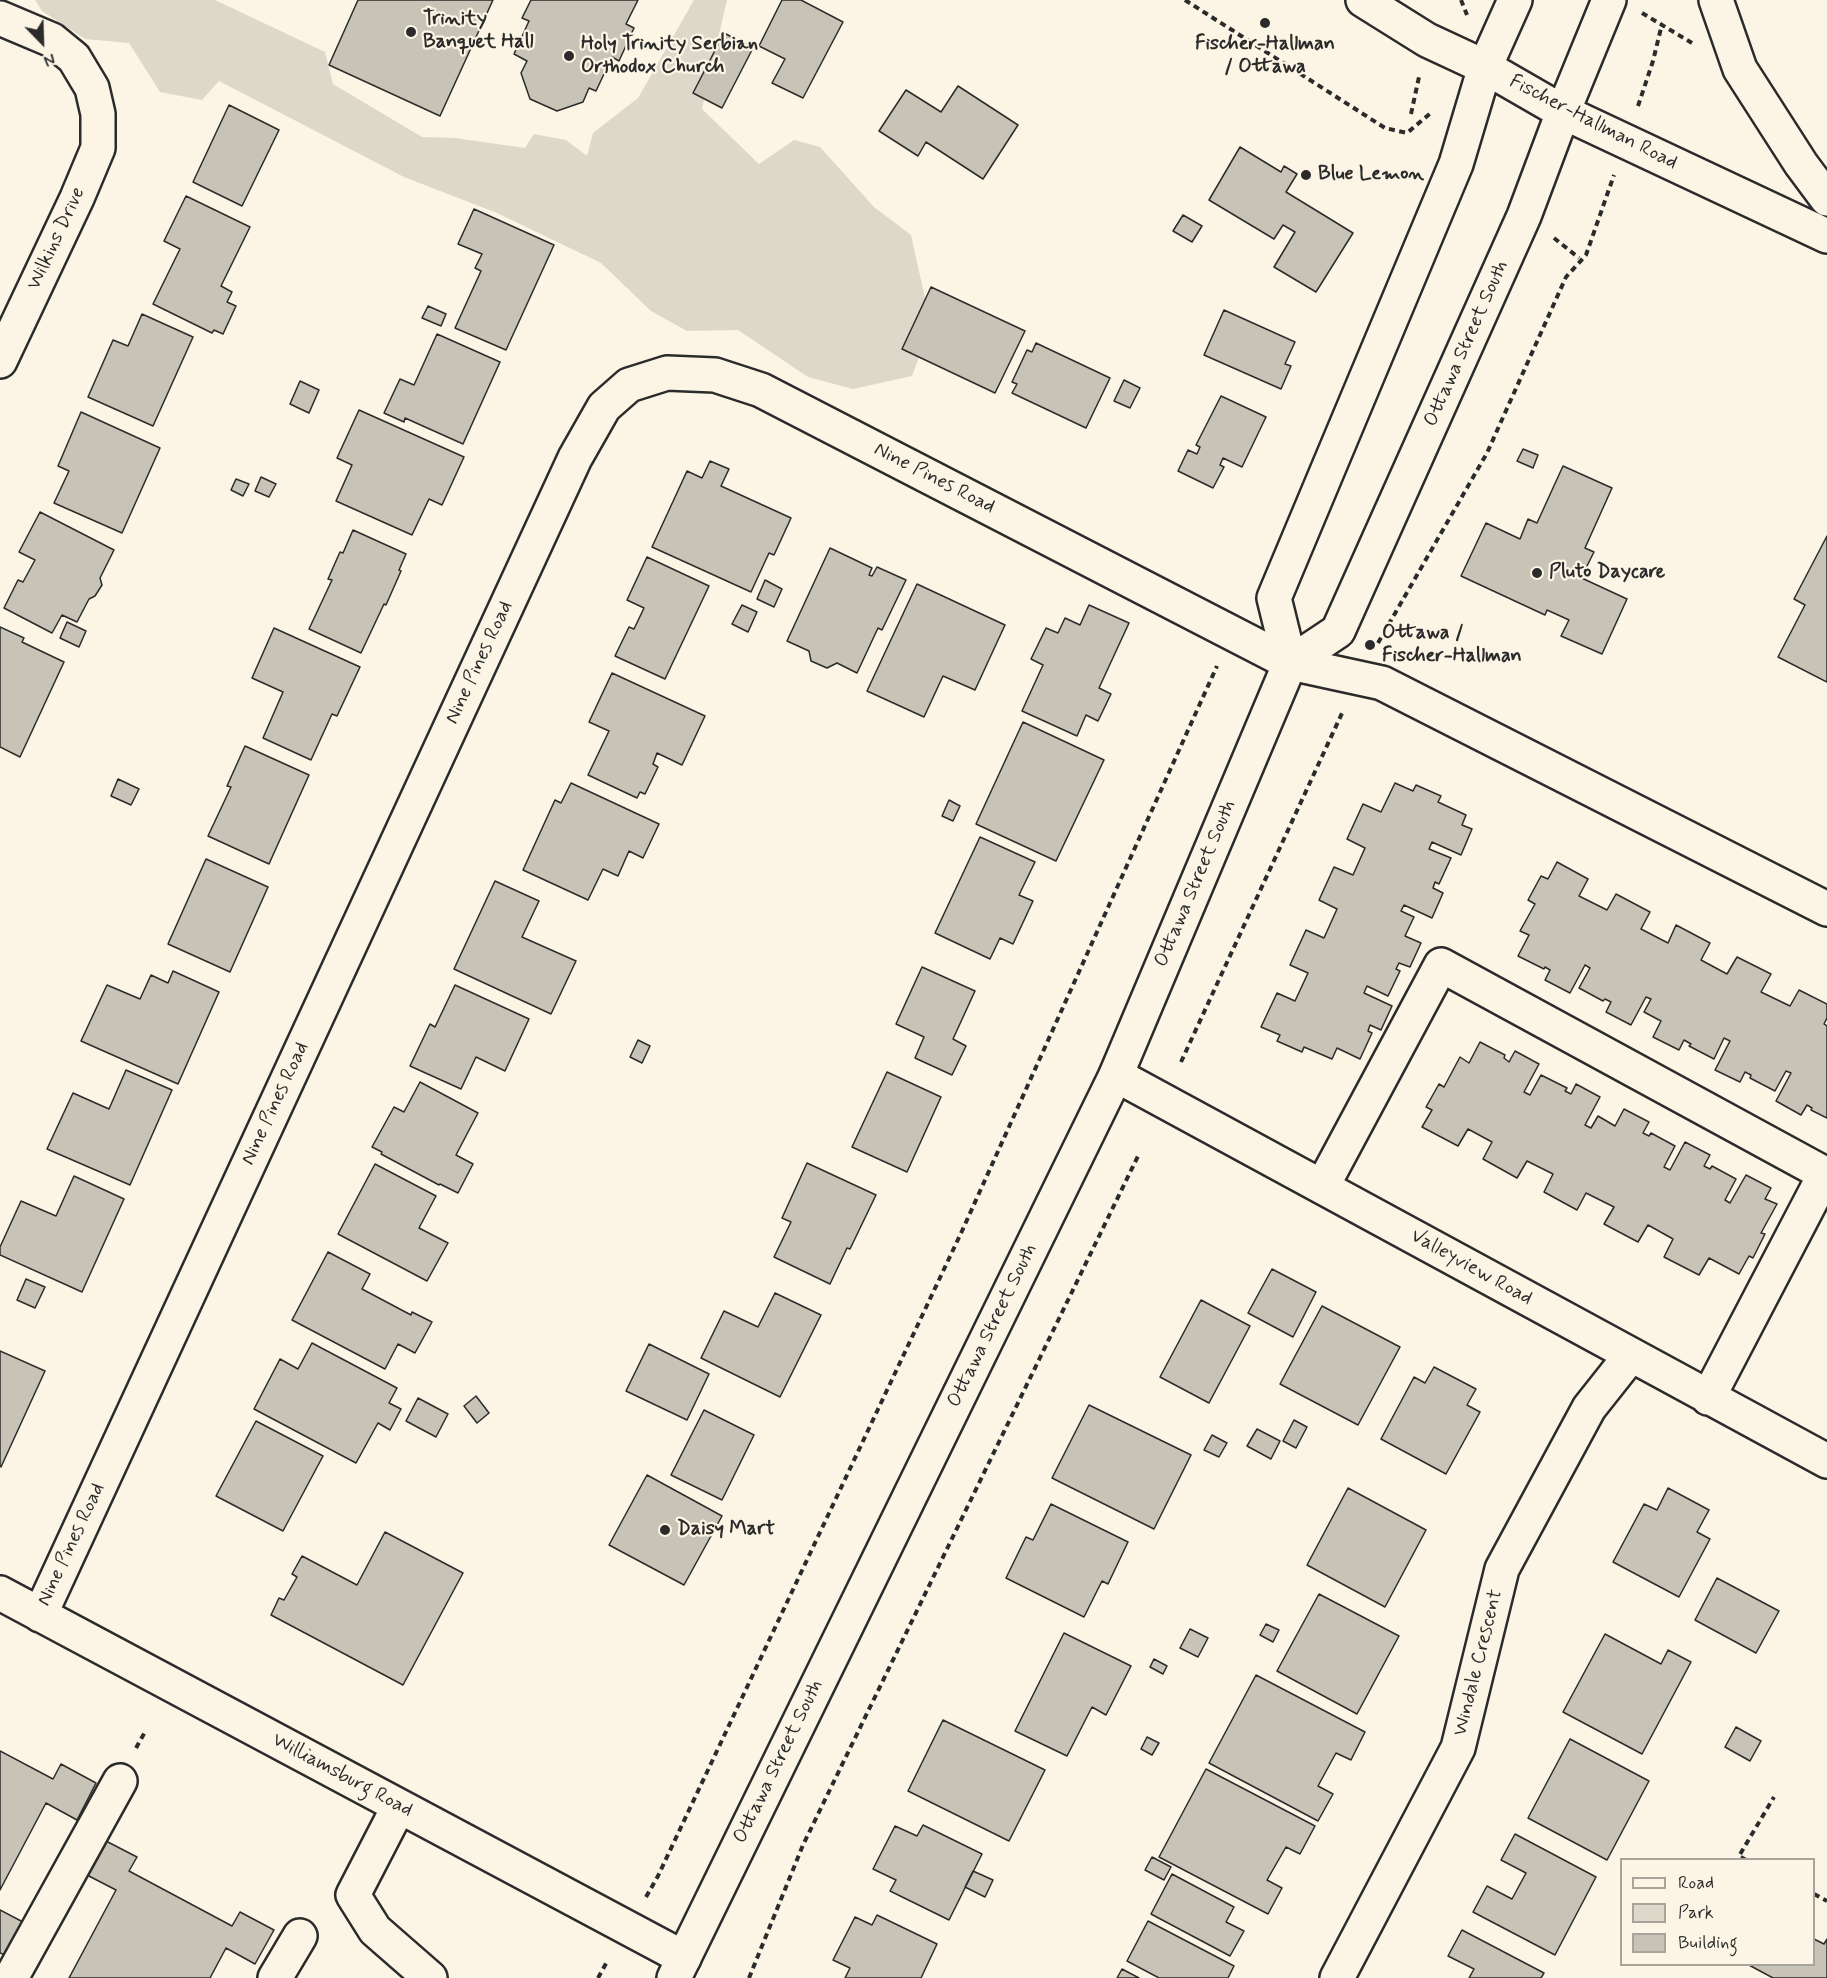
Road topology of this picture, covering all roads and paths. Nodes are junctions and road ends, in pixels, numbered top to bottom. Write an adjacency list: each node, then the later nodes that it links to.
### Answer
1 (1185, 0): 10 (path)
2 (1364, 0): 9 (street, Fischer-Hallman Road)
3 (1515, 0): 9 (street)
4 (1609, 0): 11 (street, Ottawa Street South)
5 (1716, 0): 12 (street)
6 (1643, 13): 8 (path)
7 (0, 18): 14 (street, Wilkins Drive)
8 (1653, 61)
9 (1485, 67): 11 (street, Fischer-Hallman Road); 16 (street)
10 (1433, 111)
11 (1563, 112): 13 (street, Fischer-Hallman Road); 16 (street, Ottawa Street South)
12 (1827, 199)
13 (1827, 236)
14 (0, 361)
15 (1221, 657): 32 (path)
16 (1290, 663): 17 (street, Nine Pines Road); 18 (street, Ottawa Street South); 25 (street, Nine Pines Road)
17 (1827, 909)
18 (1116, 1075): 20 (street, Valleyview Road); 34 (street, Ottawa Street South)
19 (1139, 1154): 38 (path)
20 (1322, 1187): 21 (street, Valleyview Road); 22 (street)
21 (1631, 1355): 22 (street, Valleyview Road); 39 (street, Windale Crescent)
22 (1708, 1398): 23 (street, Valleyview Road)
23 (1827, 1461)
24 (0, 1593): 25 (street, Williamsburg Road)
25 (40, 1615): 30 (street, Williamsburg Road)
26 (145, 1732): 27 (path)
27 (135, 1750)
28 (120, 1781): 35 (street)
29 (1774, 1797): 31 (path)
30 (399, 1806): 34 (street, Williamsburg Road); 37 (street)
31 (1742, 1858)
32 (658, 1876)
33 (300, 1935): 36 (street)
34 (679, 1968)
35 (11, 1978)
36 (275, 1978)
37 (430, 1978)
38 (749, 1978)
39 (1337, 1978)

